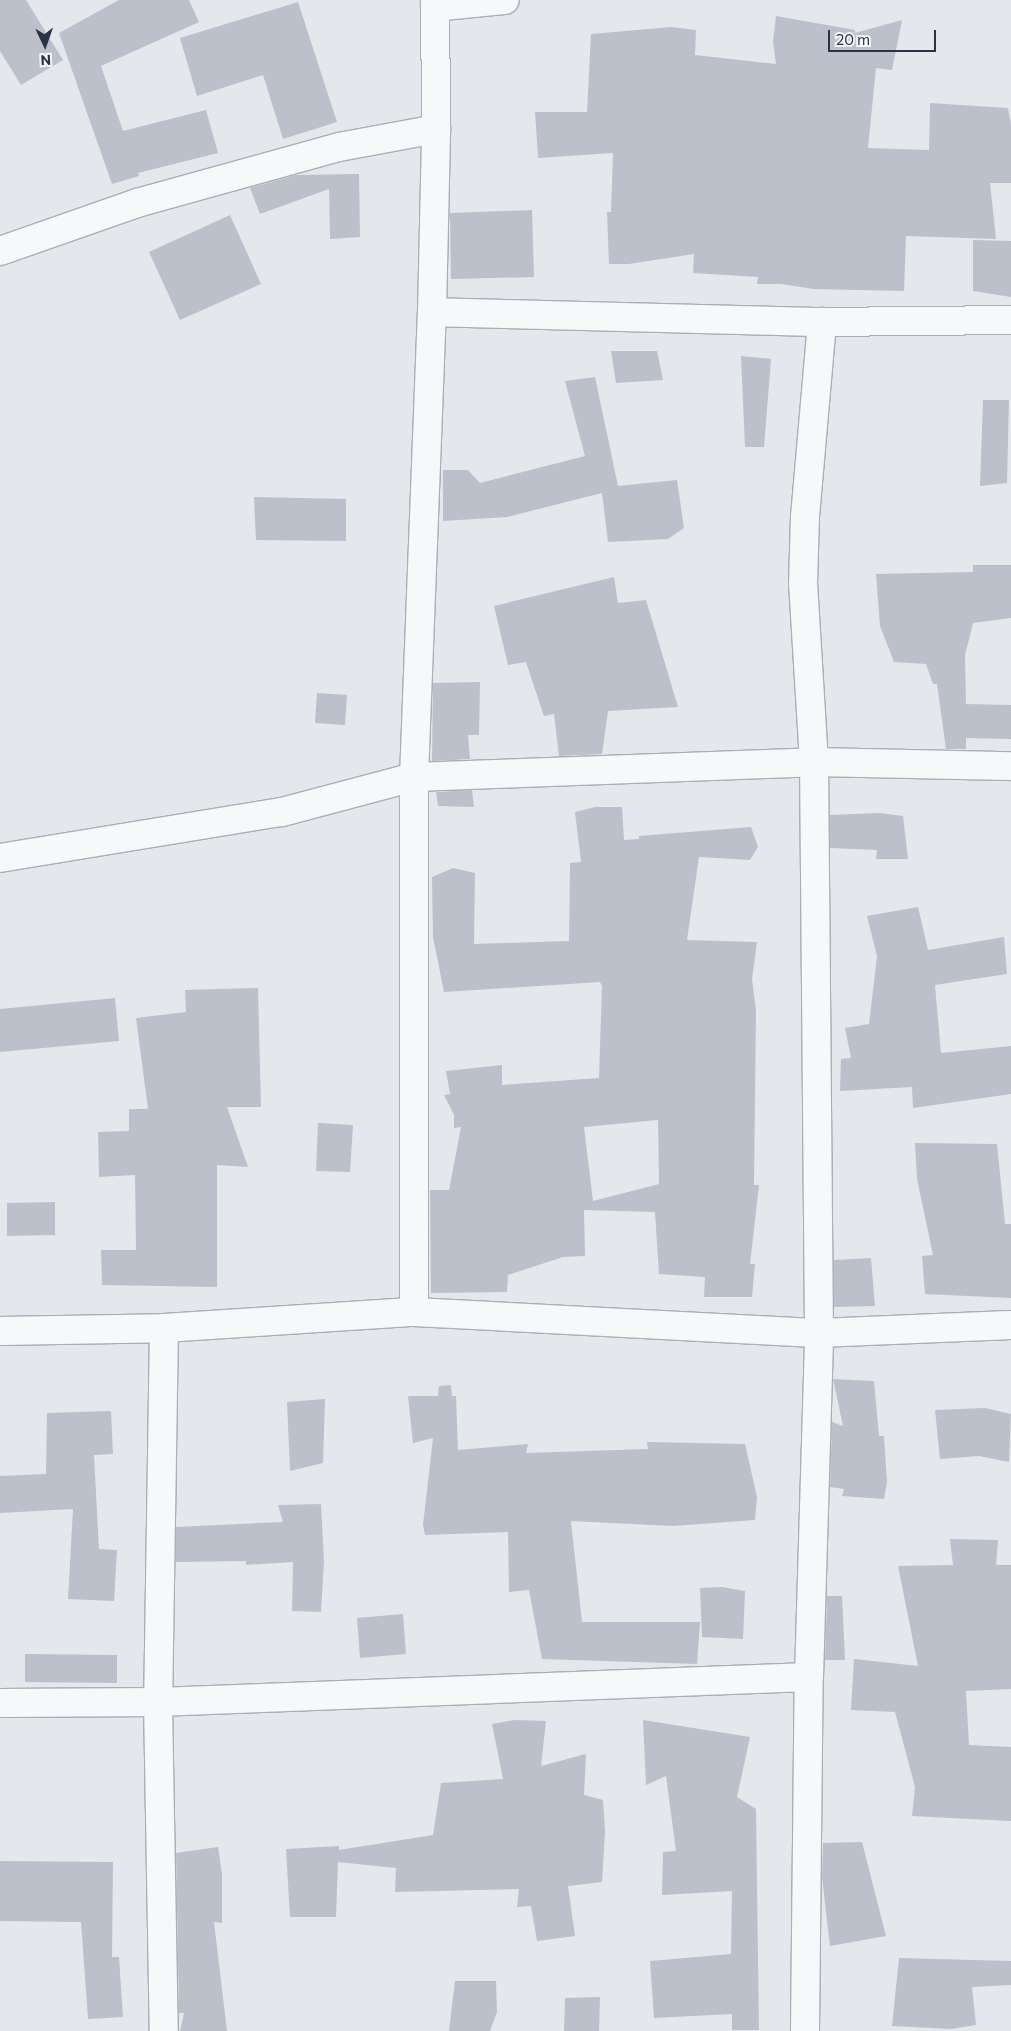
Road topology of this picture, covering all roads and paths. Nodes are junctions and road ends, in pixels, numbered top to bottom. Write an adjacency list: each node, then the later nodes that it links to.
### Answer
1 (505, 0): 2 (street)
2 (435, 4): 3 (street)
3 (436, 129): 4 (street); 5 (street)
4 (0, 251)
5 (432, 312): 7 (street); 10 (street)
6 (1011, 320): 7 (street)
7 (822, 322): 8 (street)
8 (814, 762): 9 (street); 10 (street); 16 (street)
9 (1011, 766)
10 (414, 777): 11 (street); 12 (street)
11 (0, 858)
12 (414, 1312): 14 (street); 16 (street)
13 (1011, 1325): 16 (street)
14 (164, 1328): 15 (street); 18 (street)
15 (0, 1331)
16 (819, 1333): 17 (street)
17 (809, 1676): 18 (street); 21 (street)
18 (158, 1702): 19 (street); 20 (street)
19 (0, 1703)
20 (164, 2031)
21 (805, 2031)

